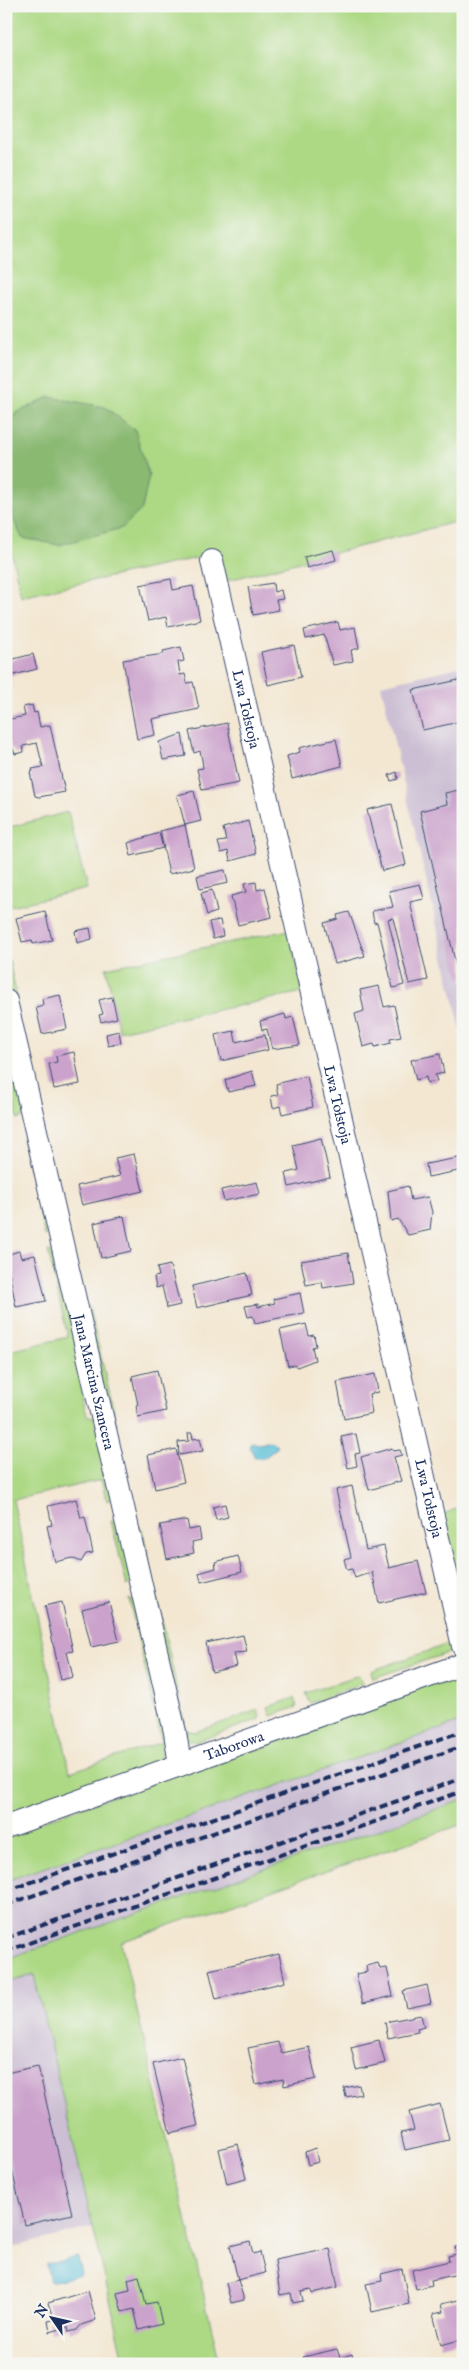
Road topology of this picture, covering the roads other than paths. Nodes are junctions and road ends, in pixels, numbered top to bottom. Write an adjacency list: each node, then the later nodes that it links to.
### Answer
1 (212, 561): 3 (street, Lwa Tołstoja)
2 (6, 1001): 5 (street, Jana Marcina Szancera)
3 (463, 1646)
4 (463, 1664): 5 (street, Taborowa)
5 (180, 1765): 6 (street, Taborowa)
6 (6, 1827)

